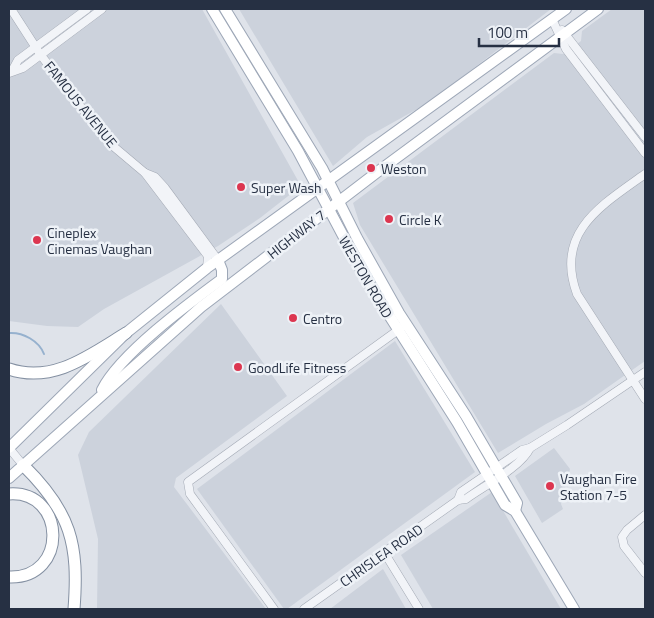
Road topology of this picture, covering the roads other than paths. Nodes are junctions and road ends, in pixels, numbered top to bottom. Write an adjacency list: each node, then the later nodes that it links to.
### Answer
1 (11, 9): 10 (street, FAMOUS AVENUE)
2 (102, 9): 7 (street)
3 (212, 9): 18 (main road, WESTON ROAD)
4 (225, 9): 17 (main road, WESTON ROAD)
5 (566, 9): 8 (main road, HIGHWAY 7)
6 (598, 9): 9 (main road, HIGHWAY 7)
7 (88, 12): 10 (street); 11 (street)
8 (552, 19): 9 (street); 17 (main road, HIGHWAY 7)
9 (563, 36): 13 (street); 14 (street); 19 (main road, HIGHWAY 7)
10 (34, 46): 11 (street, FAMOUS AVENUE); 12 (street)
11 (40, 54): 12 (street); 15 (street, FAMOUS AVENUE)
12 (10, 72)
13 (645, 137)
14 (645, 153)
15 (144, 173): 21 (street, FAMOUS AVENUE); 22 (street, FAMOUS AVENUE)
16 (645, 174): 28 (street)
17 (330, 181): 18 (main road, HIGHWAY 7); 19 (main road, WESTON ROAD)
18 (318, 189): 20 (main road, WESTON ROAD); 21 (main road, HIGHWAY 7)
19 (339, 201): 20 (main road, HIGHWAY 7); 23 (main road, WESTON ROAD)
20 (328, 210): 24 (main road, WESTON ROAD); 29 (main road, HIGHWAY 7)
21 (218, 260): 22 (main road, HIGHWAY 7); 29 (main road)
22 (207, 268): 25 (main road, HIGHWAY 7)
23 (406, 324): 24 (street); 33 (main road, WESTON ROAD)
24 (397, 330): 35 (main road, WESTON ROAD); 43 (street)
25 (126, 333): 26 (highway); 31 (main road, HIGHWAY 7)
26 (9, 369)
27 (645, 372): 28 (street, CHRISLEA ROAD)
28 (632, 380): 30 (street); 33 (street, CHRISLEA ROAD)
29 (100, 395): 32 (main road, HIGHWAY 7)
30 (645, 399)
31 (9, 448): 32 (street)
32 (23, 465): 34 (main road, HIGHWAY 7); 42 (highway)
33 (498, 471): 35 (street, CHRISLEA ROAD); 37 (main road, WESTON ROAD)
34 (9, 478)
35 (489, 478): 37 (main road, WESTON ROAD); 39 (street, CHRISLEA ROAD)
36 (9, 494): 41 (highway)
37 (515, 511): 46 (main road, WESTON ROAD)
38 (645, 515): 40 (street)
39 (384, 552): 44 (street, CHRISLEA ROAD); 45 (street)
40 (645, 573)
41 (9, 577)
42 (74, 609)
43 (274, 609)
44 (304, 609)
45 (419, 609)
46 (574, 609)

